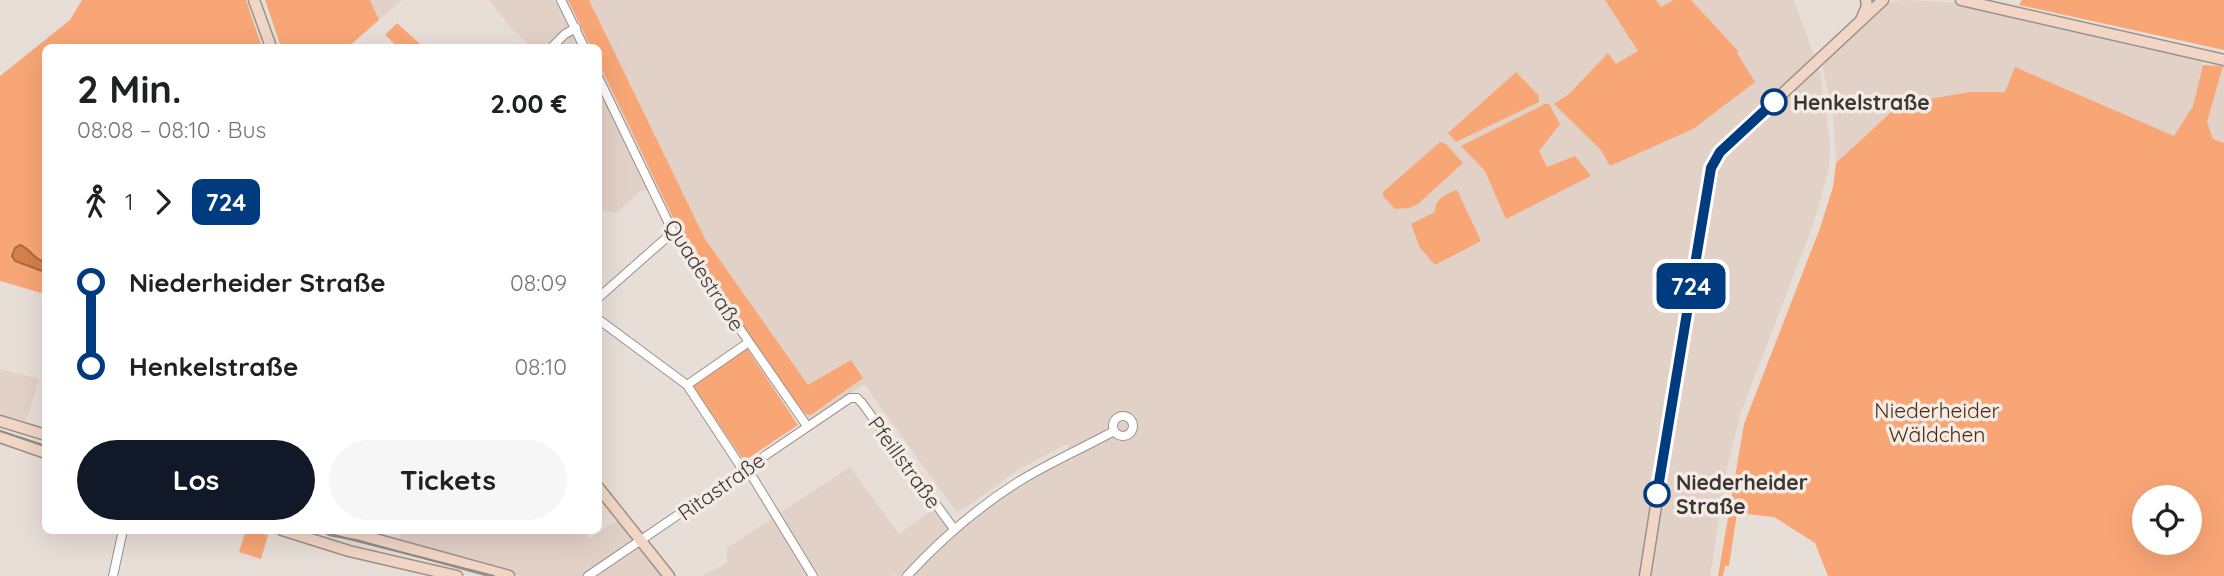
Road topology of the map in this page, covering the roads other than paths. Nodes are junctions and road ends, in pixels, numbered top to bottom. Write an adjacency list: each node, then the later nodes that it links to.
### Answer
1 (254, 0): 8 (street)
2 (561, 0): 7 (street)
3 (1866, 0): 6 (street)
4 (1883, 0): 6 (street)
5 (1961, 0): 11 (street)
6 (1860, 23): 43 (street)
7 (576, 28): 9 (street); 10 (street)
8 (270, 44)
9 (555, 44)
10 (583, 44)
11 (2224, 60)
12 (602, 86): 13 (street, Quadestraße)
13 (673, 232): 14 (street); 16 (street, Quadestraße)
14 (602, 294)
15 (602, 322): 17 (street)
16 (749, 342): 17 (street); 20 (street, Quadestraße)
17 (687, 385): 25 (street)
18 (853, 398): 20 (street, Ritastraße); 27 (street, Pfeillstraße)
19 (0, 421): 22 (street)
20 (807, 426): 25 (street, Ritastraße)
21 (1114, 431): 27 (street)
22 (42, 434)
23 (0, 438): 24 (street)
24 (42, 452)
25 (745, 469): 32 (street, Ritastraße); 41 (street)
26 (602, 492): 32 (street)
27 (954, 529): 42 (street)
28 (122, 534): 36 (street)
29 (294, 534): 33 (street)
30 (346, 534): 33 (street)
31 (353, 534): 34 (street)
32 (641, 541): 39 (street, Ritastraße); 40 (street)
33 (322, 543): 35 (street)
34 (385, 543): 35 (street); 38 (street)
35 (368, 555): 37 (street)
36 (113, 576)
37 (457, 576)
38 (509, 576)
39 (589, 576)
40 (669, 576)
41 (813, 576)
42 (907, 576)
43 (1645, 576)

